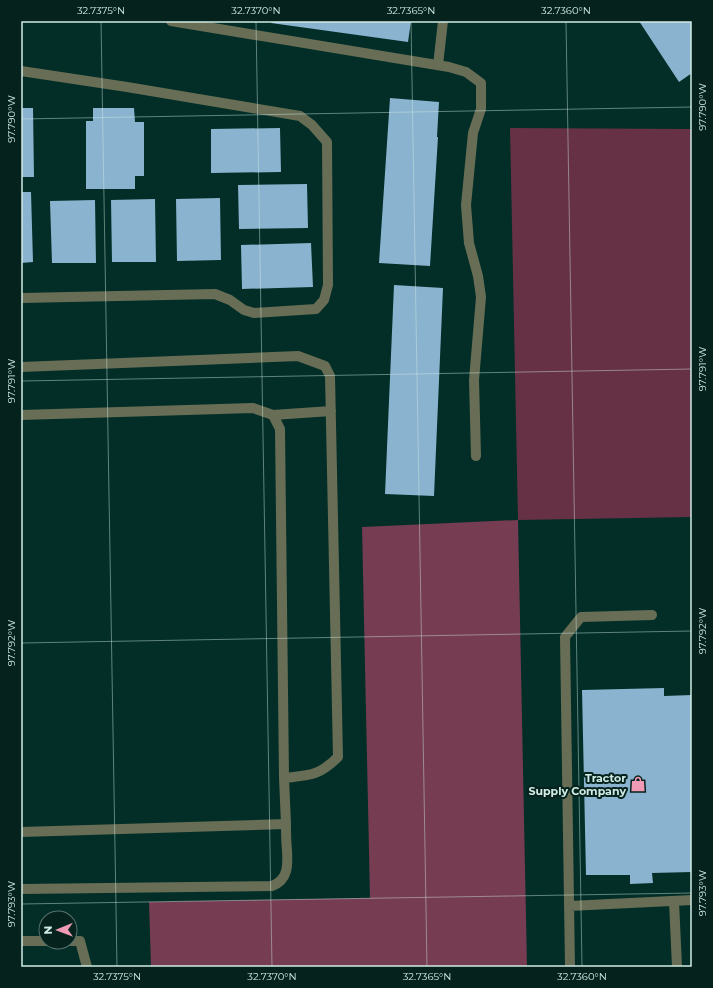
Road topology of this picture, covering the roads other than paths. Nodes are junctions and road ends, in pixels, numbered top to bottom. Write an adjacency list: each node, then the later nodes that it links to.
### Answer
1 (171, 21): 3 (street)
2 (442, 21): 4 (street)
3 (188, 22): 4 (street)
4 (438, 65): 11 (street)
5 (21, 71): 6 (street)
6 (21, 298)
7 (21, 366): 8 (street)
8 (331, 411): 9 (street); 13 (street)
9 (273, 414): 10 (street); 13 (street)
10 (21, 415)
11 (476, 456)
12 (652, 615): 19 (street)
13 (284, 778): 14 (street)
14 (286, 824): 15 (street); 16 (street)
15 (21, 832)
16 (21, 889)
17 (692, 900): 18 (street)
18 (674, 901): 19 (street); 25 (street)
19 (569, 906): 24 (street)
20 (21, 941): 21 (street)
21 (38, 941)
22 (78, 941): 23 (street)
23 (87, 967)
24 (570, 967)
25 (677, 967)

